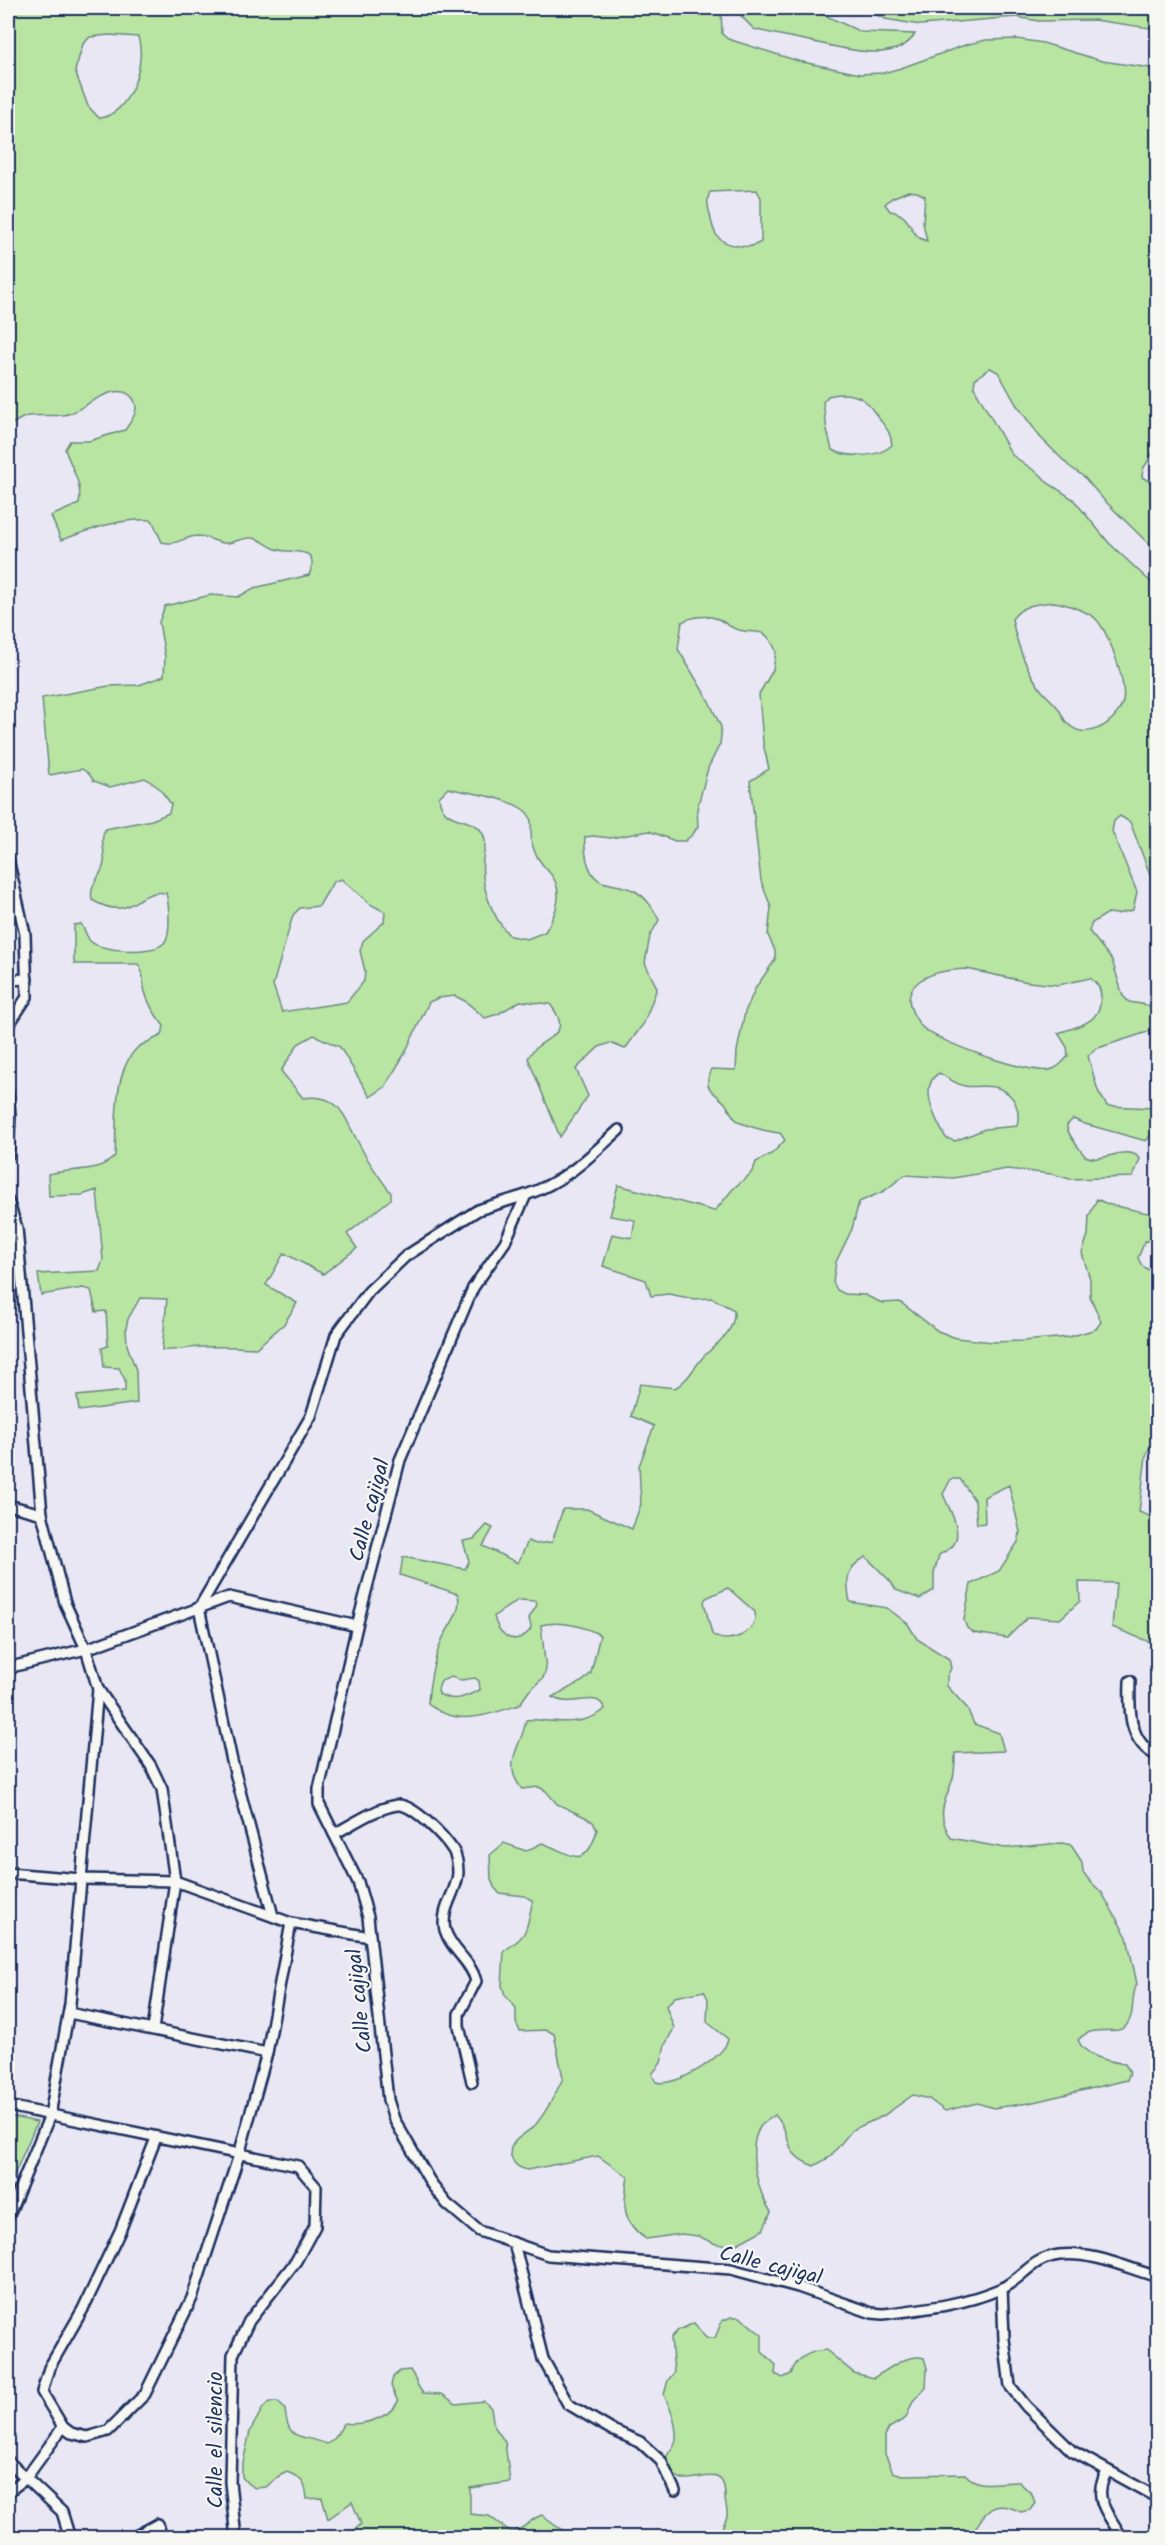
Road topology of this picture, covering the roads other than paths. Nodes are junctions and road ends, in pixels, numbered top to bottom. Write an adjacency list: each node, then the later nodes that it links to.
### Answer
1 (8, 859): 2 (street)
2 (27, 979): 3 (street); 4 (street)
3 (8, 980)
4 (8, 1026)
5 (8, 1094): 7 (street)
6 (619, 1130): 8 (street)
7 (8, 1155)
8 (526, 1195): 12 (street); 13 (street, Calle cajigal)
9 (8, 1201): 11 (street)
10 (8, 1505): 11 (street)
11 (42, 1514): 14 (street)
12 (199, 1608): 13 (street); 14 (street); 23 (street)
13 (357, 1626): 19 (street, Calle cajigal)
14 (86, 1648): 15 (street); 17 (street)
15 (8, 1671)
16 (1130, 1681): 18 (street)
17 (98, 1689): 21 (street); 22 (street)
18 (1158, 1755)
19 (334, 1834): 25 (street, Calle cajigal); 29 (street)
20 (8, 1873): 21 (street)
21 (81, 1879): 22 (street); 26 (street)
22 (175, 1881): 23 (street); 27 (street)
23 (273, 1916): 24 (street)
24 (291, 1923): 25 (street); 28 (street)
25 (370, 1937): 35 (street, Calle cajigal)
26 (69, 2013): 27 (street); 31 (street)
27 (153, 2029): 28 (street)
28 (267, 2053): 33 (street)
29 (472, 2082)
30 (8, 2106): 31 (street)
31 (50, 2115): 32 (street); 34 (street)
32 (156, 2138): 33 (street); 38 (street)
33 (239, 2155): 38 (street); 48 (street, Calle el silencio)
34 (8, 2217)
35 (514, 2243): 37 (street, Calle cajigal); 42 (street)
36 (1158, 2277): 37 (street, Calle cajigal)
37 (1002, 2288): 40 (street)
38 (63, 2427): 41 (street)
39 (8, 2460): 41 (street)
40 (1107, 2471): 44 (street); 49 (street)
41 (26, 2478): 43 (street); 45 (street)
42 (675, 2491)
43 (8, 2492)
44 (1158, 2498)
45 (70, 2538)
46 (132, 2538): 47 (street)
47 (162, 2538)
48 (236, 2538)
49 (1122, 2538)

